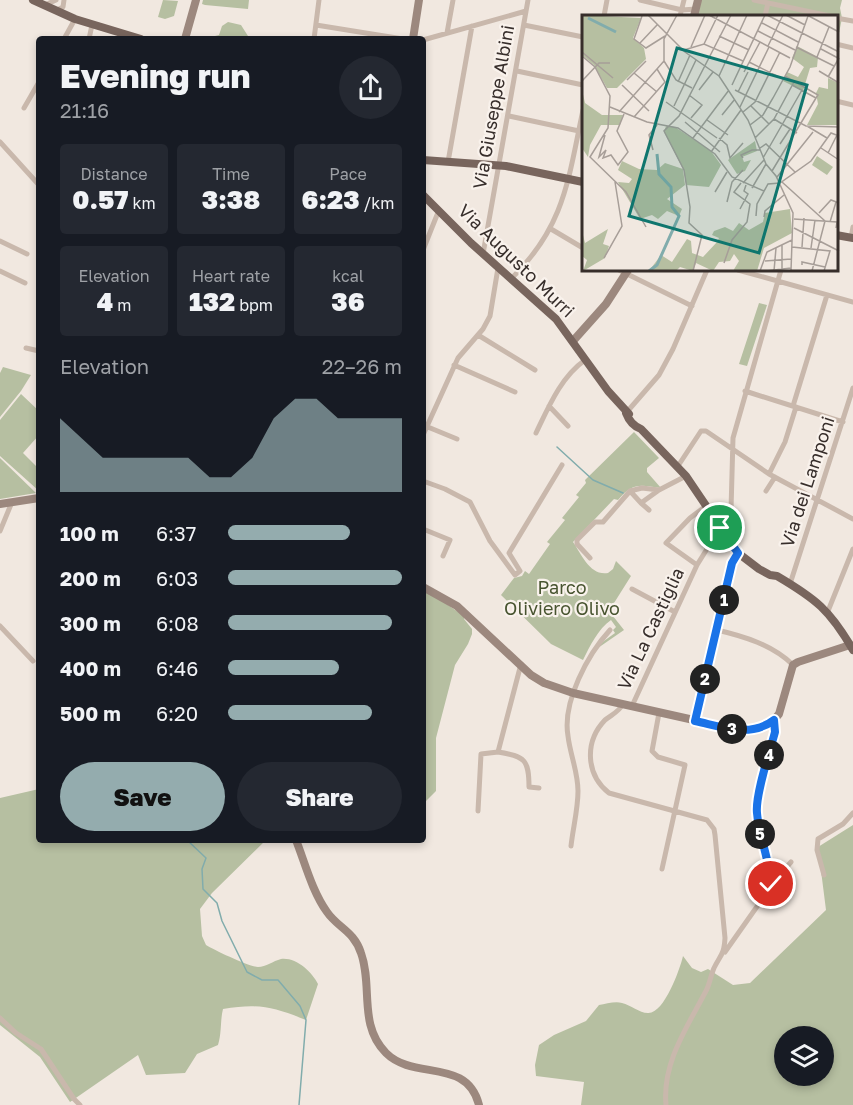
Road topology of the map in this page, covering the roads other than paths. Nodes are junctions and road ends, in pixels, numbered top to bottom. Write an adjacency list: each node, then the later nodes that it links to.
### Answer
1 (33, 0): 15 (main road)
2 (56, 0): 15 (street)
3 (64, 0): 17 (street)
4 (196, 0): 35 (street)
5 (319, 0): 28 (street)
6 (419, 0): 38 (street)
7 (453, 0): 31 (street)
8 (528, 0): 18 (street, Via Giuseppe Albini)
9 (608, 0): 20 (street)
10 (640, 0): 16 (street)
11 (684, 0): 16 (street)
12 (698, 0): 19 (street)
13 (754, 0): 14 (street)
14 (768, 3): 22 (street); 23 (street)
15 (44, 5): 17 (main road)
16 (682, 10): 19 (street); 21 (street)
17 (55, 11): 25 (main road)
18 (526, 11): 29 (street, Via Giuseppe Albini); 30 (street)
19 (695, 13)
20 (604, 15)
21 (680, 15)
22 (765, 15)
23 (825, 15)
24 (838, 18): 26 (street)
25 (75, 19): 27 (main road); 32 (street)
26 (853, 21)
27 (92, 25): 33 (street); 34 (main road)
28 (316, 25): 36 (street); 37 (street)
29 (524, 25): 39 (street); 43 (street, Via Giuseppe Albini)
30 (472, 26): 31 (street); 54 (street)
31 (447, 33): 40 (street)
32 (66, 36)
33 (90, 36)
34 (130, 36)
35 (186, 36)
36 (314, 36)
37 (384, 36)
38 (413, 36)
39 (582, 38)
40 (426, 39)
41 (838, 44): 42 (street)
42 (853, 48)
43 (517, 71): 44 (street); 50 (street, Via Giuseppe Albini)
44 (582, 85)
45 (36, 87): 48 (street)
46 (838, 101): 47 (street)
47 (853, 105)
48 (24, 108)
49 (582, 115): 51 (street)
50 (509, 116): 51 (street); 55 (street, Via Giuseppe Albini)
51 (579, 131): 56 (street)
52 (0, 142): 57 (street)
53 (426, 159): 54 (main road)
54 (448, 162): 55 (main road)
55 (500, 165): 56 (main road); 68 (street, Via Giuseppe Albini)
56 (568, 178): 58 (main road); 62 (street)
57 (36, 182)
58 (582, 182)
59 (426, 198): 60 (main road, Via Augusto Murri)
60 (439, 210): 65 (street); 68 (main road, Via Augusto Murri)
61 (853, 228): 63 (street)
62 (551, 229): 66 (street); 75 (street)
63 (852, 238)
64 (0, 241): 67 (street)
65 (426, 242)
66 (582, 247)
67 (27, 254)
68 (483, 254): 69 (main road, Via Augusto Murri)
69 (498, 268): 75 (main road, Via Augusto Murri); 81 (street)
70 (0, 271): 77 (street)
71 (624, 272): 80 (street); 82 (street)
72 (706, 272): 80 (street)
73 (745, 272): 76 (street)
74 (780, 272): 76 (street)
75 (511, 279): 82 (main road, Via Augusto Murri)
76 (778, 281): 78 (street); 89 (street)
77 (25, 283)
78 (827, 294): 79 (street); 93 (street)
79 (853, 302)
80 (692, 306): 94 (street)
81 (478, 335): 86 (street); 87 (street)
82 (573, 341): 85 (main road, Via Augusto Murri)
83 (26, 348): 84 (street)
84 (36, 350)
85 (585, 360): 92 (street); 94 (main road, Via Augusto Murri)
86 (454, 365): 90 (street); 96 (street)
87 (535, 370)
88 (853, 388): 91 (street, Via dei Lamponi)
89 (745, 391): 93 (street); 101 (street)
90 (515, 392)
91 (851, 403): 95 (street, Via dei Lamponi)
92 (549, 406): 98 (street); 99 (street)
93 (795, 406): 95 (street); 104 (street)
94 (626, 413): 103 (main road, Via Augusto Murri)
95 (843, 422): 111 (street, Via dei Lamponi)
96 (426, 424)
97 (426, 426): 100 (street)
98 (568, 426)
99 (536, 433)
100 (457, 439)
101 (731, 449): 103 (street); 104 (street); 117 (street)
102 (562, 465): 106 (street)
103 (678, 466): 105 (main road, Via Augusto Murri)
104 (772, 475): 109 (street); 111 (street)
105 (686, 476): 108 (street); 115 (main road, Via Augusto Murri)
106 (426, 482)
107 (630, 490): 108 (street); 113 (street); 125 (street)
108 (659, 490): 113 (street)
109 (766, 491)
110 (36, 498): 112 (street)
111 (818, 500): 118 (street); 127 (street, Via dei Lamponi)
112 (12, 502): 114 (street); 121 (street)
113 (641, 503): 116 (street)
114 (0, 504)
115 (706, 506): 117 (main road, Via Augusto Murri); 126 (street, Via La Castiglia)
116 (649, 510)
117 (713, 517): 119 (main road, Via Augusto Murri)
118 (853, 519)
119 (720, 528): 123 (main road, Via Augusto Murri); 126 (street, Via La Castiglia)
120 (426, 530): 124 (street)
121 (0, 531)
122 (853, 549): 130 (street)
123 (738, 553): 127 (main road, Via Augusto Murri); 134 (street)
124 (443, 556)
125 (590, 558)
126 (697, 565): 131 (street, Via La Castiglia)
127 (790, 584): 130 (main road, Via Augusto Murri)
128 (426, 589): 137 (street)
129 (632, 589): 131 (street)
130 (828, 611): 135 (main road, Via Augusto Murri)
131 (675, 612): 141 (street, Via La Castiglia)
132 (0, 626): 136 (street)
133 (610, 630): 139 (street)
134 (717, 630): 138 (street); 144 (street)
135 (852, 646): 138 (street)
136 (33, 661)
137 (521, 664): 139 (street); 145 (street)
138 (793, 665): 143 (street)
139 (573, 693): 140 (street); 147 (street)
140 (623, 704): 141 (street); 146 (street)
141 (632, 706): 142 (street)
142 (659, 713): 144 (street); 150 (street)
143 (774, 720): 144 (street); 157 (street)
144 (695, 721)
145 (498, 752): 148 (street); 149 (street)
146 (591, 769): 147 (street); 150 (street)
147 (577, 774): 153 (street)
148 (539, 788)
149 (478, 811)
150 (675, 811): 155 (street); 158 (street)
151 (853, 813): 156 (street)
152 (297, 843): 161 (street)
153 (571, 846)
154 (791, 862): 157 (street)
155 (662, 869)
156 (824, 875)
157 (770, 886): 158 (street)
158 (724, 953): 162 (street)
159 (0, 1018): 160 (street)
160 (80, 1105)
161 (479, 1105)
162 (666, 1105)

